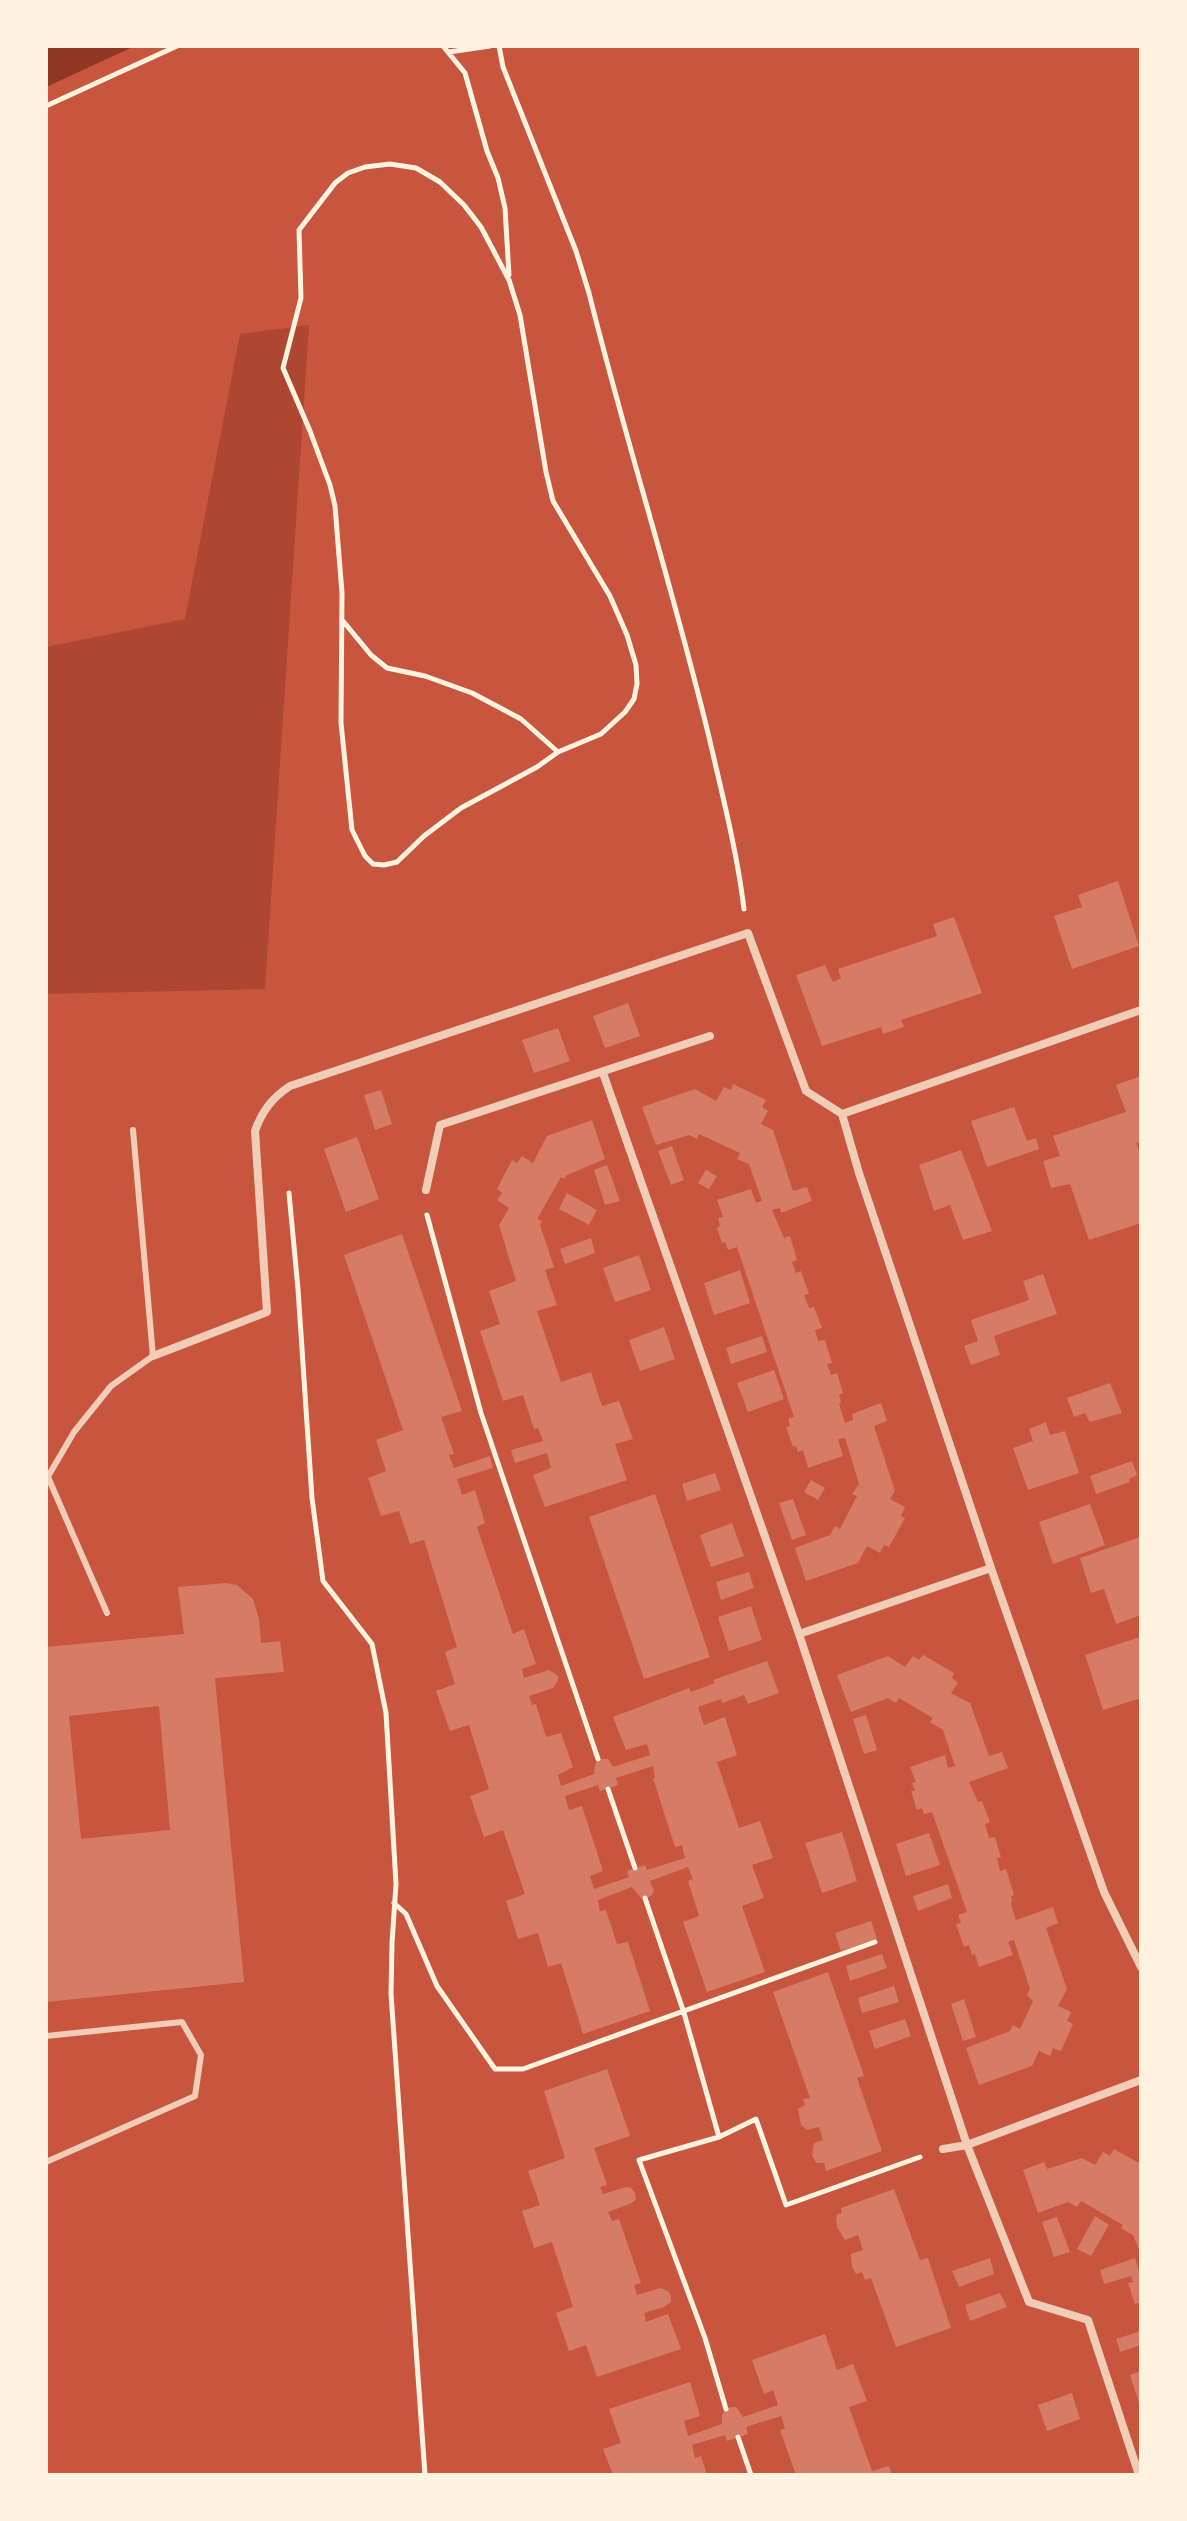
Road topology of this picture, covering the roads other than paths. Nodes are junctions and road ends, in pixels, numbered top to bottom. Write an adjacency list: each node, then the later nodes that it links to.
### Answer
1 (1141, 1010): 4 (street)
2 (710, 1036): 3 (street)
3 (603, 1073): 6 (street); 11 (street)
4 (842, 1114): 7 (street); 9 (street)
5 (133, 1130): 7 (lane)
6 (426, 1190)
7 (153, 1356): 8 (lane)
8 (47, 1478): 10 (lane)
9 (991, 1568): 11 (street); 12 (street)
10 (107, 1613)
11 (799, 1634): 15 (street)
12 (1141, 1967)
13 (46, 2036): 17 (lane)
14 (1141, 2080): 15 (street)
15 (967, 2145): 16 (street); 18 (street)
16 (943, 2149)
17 (46, 2162)
18 (1139, 2475)

